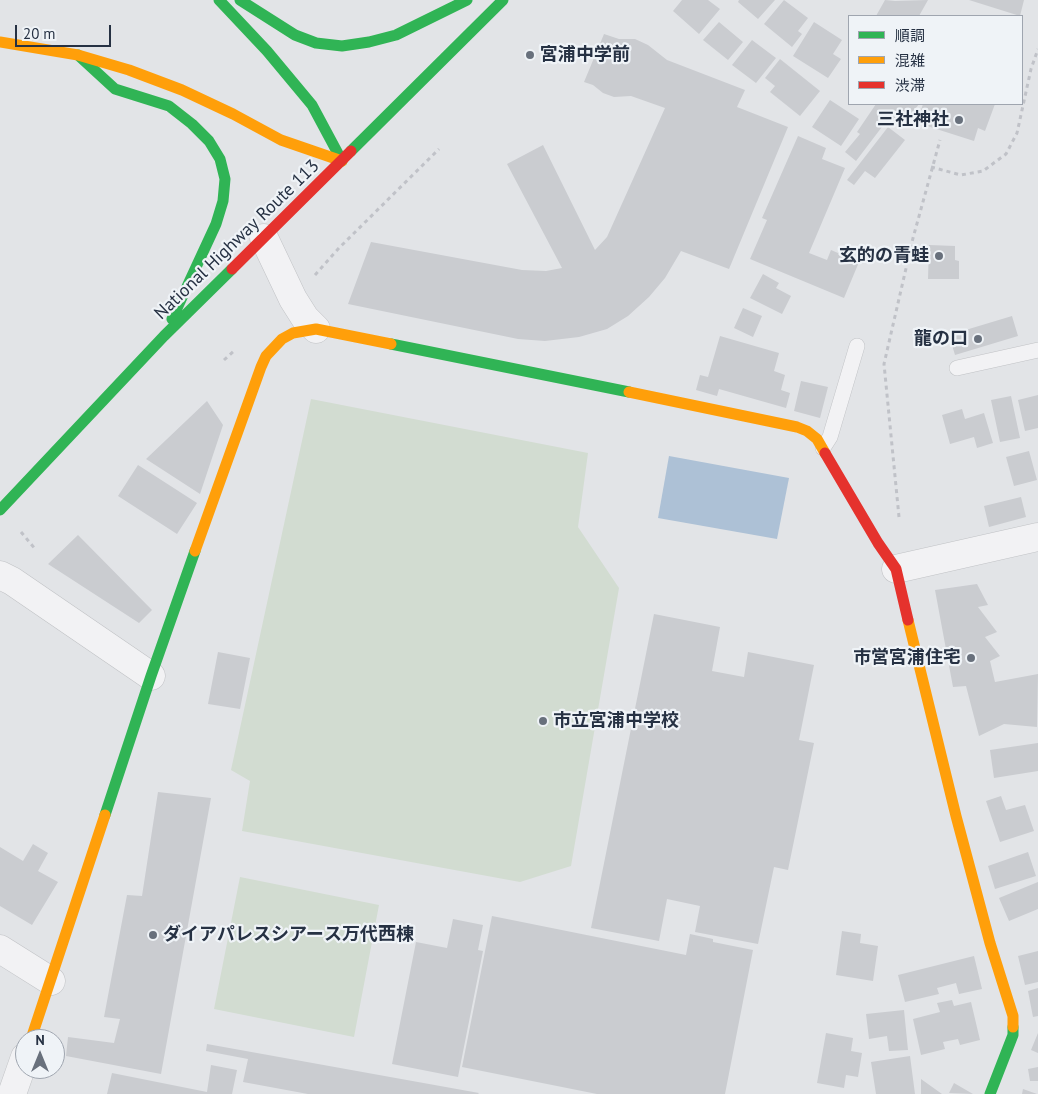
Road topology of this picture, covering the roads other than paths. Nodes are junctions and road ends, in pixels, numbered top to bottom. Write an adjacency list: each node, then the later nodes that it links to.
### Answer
1 (219, 0): 7 (main road)
2 (240, 0): 3 (main road)
3 (467, 0)
4 (503, 0): 7 (main road, National Highway Route 113)
5 (0, 42): 6 (main road)
6 (78, 55): 7 (main road); 10 (main road)
7 (342, 161): 8 (main road, National Highway Route 113)
8 (264, 238): 9 (street); 10 (main road, National Highway Route 113)
9 (316, 329): 14 (main road); 19 (main road)
10 (164, 336): 15 (main road, National Highway Route 113)
11 (857, 346): 14 (lane)
12 (1038, 350): 13 (lane)
13 (957, 368)
14 (823, 448): 17 (main road)
15 (0, 510)
16 (1038, 537): 17 (street)
17 (896, 569): 25 (main road)
18 (0, 575): 19 (street)
19 (151, 676): 21 (main road)
20 (0, 949): 21 (street)
21 (51, 981): 22 (main road)
22 (34, 1029)
23 (17, 1079): 24 (street)
24 (12, 1094)
25 (990, 1094)

